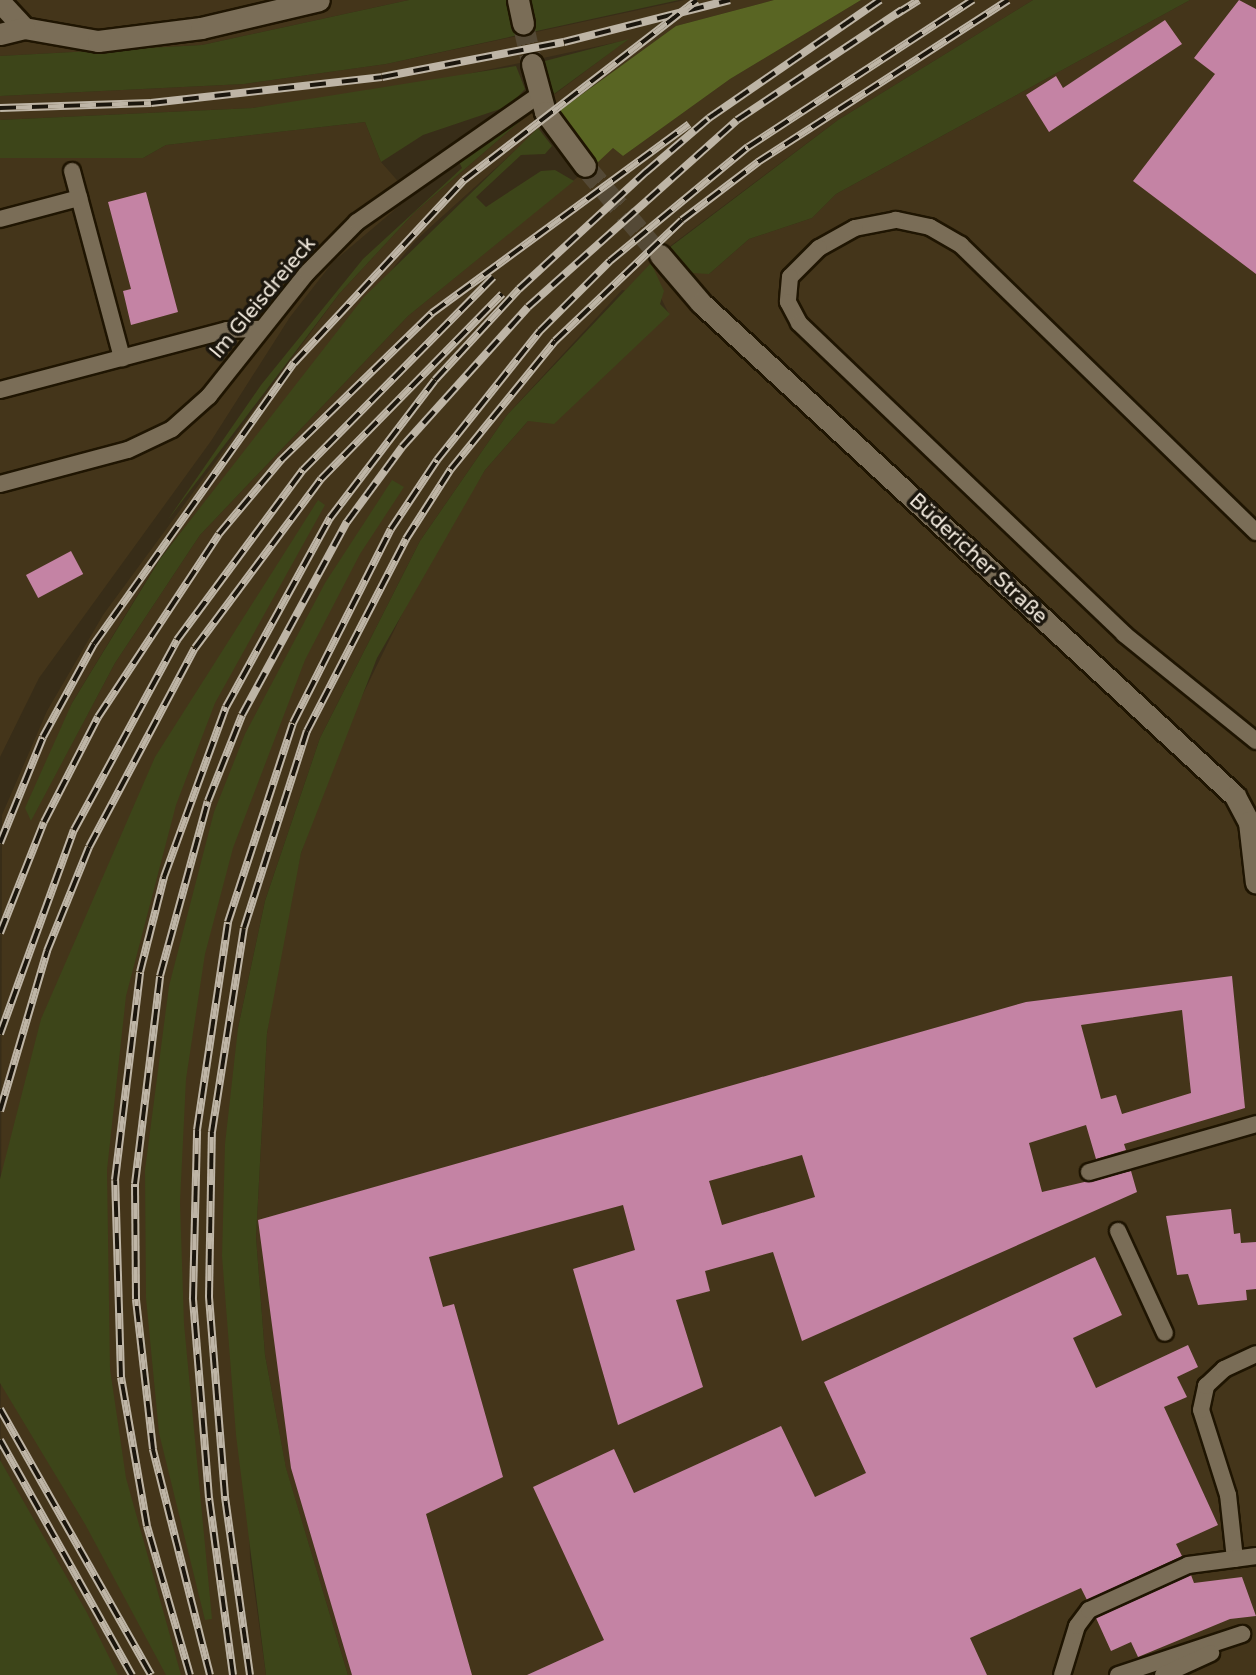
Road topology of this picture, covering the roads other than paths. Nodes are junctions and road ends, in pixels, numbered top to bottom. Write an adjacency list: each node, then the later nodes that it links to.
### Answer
1 (319, 0): 5 (street)
2 (518, 0): 4 (street)
3 (0, 2): 5 (street)
4 (523, 23)
5 (24, 28): 6 (street)
6 (0, 34)
7 (532, 64): 8 (street)
8 (539, 95): 9 (street); 14 (lane, Im Gleisdreieck)
9 (585, 166)
10 (72, 171): 11 (lane)
11 (79, 198): 12 (lane); 15 (lane)
12 (0, 219)
13 (660, 255): 20 (street, Büdericher Straße)
14 (261, 329): 15 (lane); 17 (lane, Im Gleisdreieck)
15 (122, 358): 16 (lane)
16 (0, 390)
17 (0, 484)
18 (1256, 532): 19 (lane)
19 (1256, 741)
20 (1252, 821): 21 (street, Büdericher Straße)
21 (1256, 883)
22 (1256, 1124): 23 (lane)
23 (1089, 1172)
24 (1118, 1231): 25 (lane)
25 (1165, 1333)
26 (1256, 1354): 28 (lane)
27 (1256, 1556): 28 (lane)
28 (1235, 1559): 30 (lane)
29 (1249, 1631): 31 (lane); 32 (lane)
30 (1062, 1675)
31 (1118, 1675)
32 (1163, 1675)

